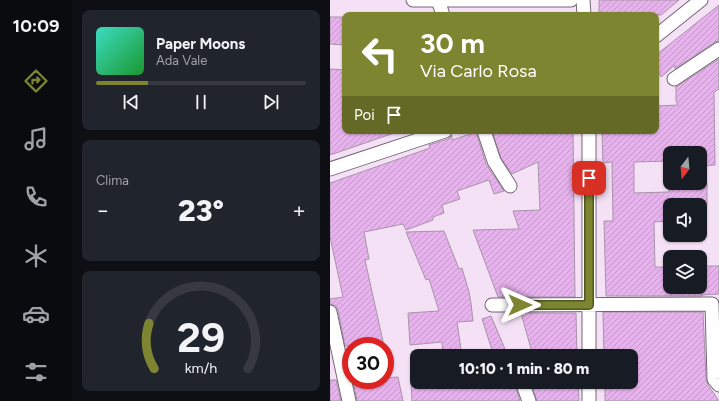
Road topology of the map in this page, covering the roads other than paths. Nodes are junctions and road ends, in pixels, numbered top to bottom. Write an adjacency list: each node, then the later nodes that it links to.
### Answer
1 (413, 0): 2 (street)
2 (438, 0): 3 (street); 6 (street)
3 (571, 0)
4 (583, 0): 7 (street)
5 (701, 0): 8 (street)
6 (443, 12)
7 (584, 12)
8 (659, 34)
9 (719, 49): 10 (street)
10 (674, 79)
11 (436, 134): 14 (street)
12 (485, 134): 15 (street)
13 (589, 134): 17 (street)
14 (330, 169)
15 (510, 186)
16 (492, 305): 17 (street)
17 (589, 305): 19 (street); 20 (street)
18 (330, 312): 23 (street)
19 (589, 349)
20 (719, 385)
21 (525, 389): 24 (street)
22 (589, 389): 25 (street)
23 (349, 401)
24 (529, 401)
25 (589, 401)

